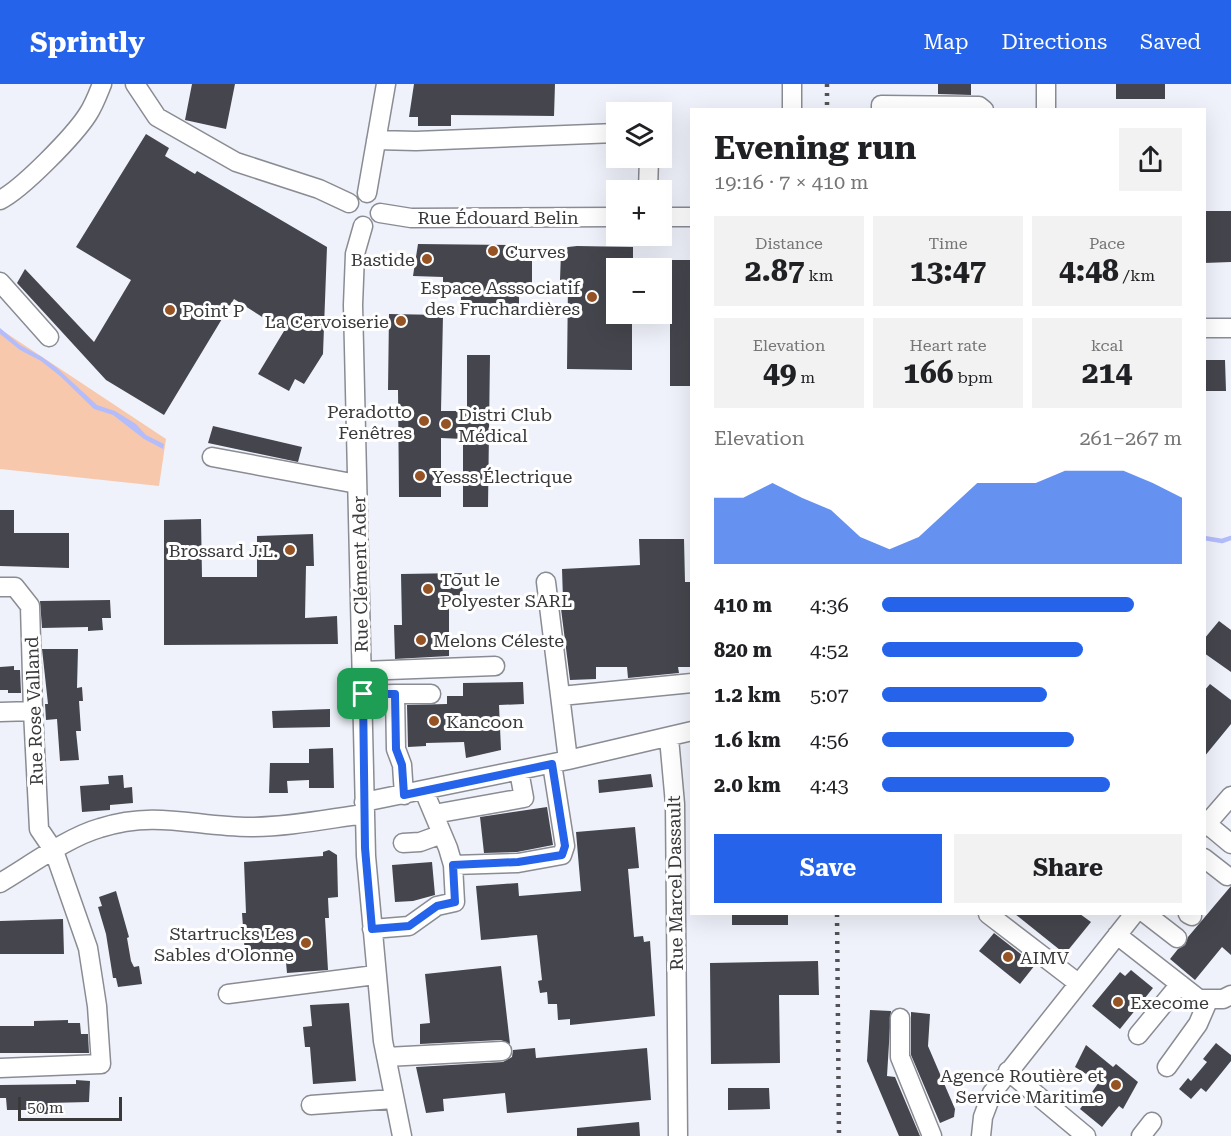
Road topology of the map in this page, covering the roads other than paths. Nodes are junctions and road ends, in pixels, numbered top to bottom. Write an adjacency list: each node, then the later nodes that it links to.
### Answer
1 (102, 84): 15 (street)
2 (135, 84): 16 (street)
3 (369, 84): 7 (street)
4 (386, 84): 7 (street)
5 (792, 84): 8 (street)
6 (1046, 84): 11 (street)
7 (381, 108): 13 (street)
8 (792, 108)
9 (881, 108): 10 (street)
10 (982, 108)
11 (1046, 108)
12 (606, 133): 13 (street)
13 (376, 140): 14 (street)
14 (368, 193): 16 (street); 17 (street)
15 (0, 200)
16 (349, 203): 21 (street)
17 (380, 213): 18 (street, Rue Édouard Belin); 21 (street)
18 (606, 217)
19 (672, 217): 20 (street)
20 (690, 217)
21 (363, 226): 27 (street, Rue Clément Ader)
22 (0, 282): 25 (street)
23 (1206, 328): 24 (street)
24 (1231, 328)
25 (49, 337)
26 (212, 457): 27 (street)
27 (357, 484): 31 (street, Rue Clément Ader)
28 (546, 582): 36 (street)
29 (0, 587): 37 (street, Rue Rose Valland)
30 (495, 666): 31 (street)
31 (362, 671): 33 (street, Rue Clément Ader)
32 (690, 682): 36 (street)
33 (363, 694): 34 (street); 46 (street, Rue Clément Ader)
34 (395, 694): 35 (street); 44 (street)
35 (431, 694)
36 (561, 696): 41 (street)
37 (33, 711): 38 (street); 52 (street, Rue Rose Valland)
38 (0, 712)
39 (690, 732): 40 (street)
40 (669, 738): 41 (street); 79 (street, Rue Marcel Dassault)
41 (560, 762): 42 (street); 54 (street)
42 (519, 771): 43 (street); 47 (street)
43 (424, 791): 44 (street); 47 (street)
44 (404, 795): 46 (street)
45 (1231, 796): 48 (street)
46 (364, 808): 52 (street); 60 (street, Rue Clément Ader)
47 (434, 814): 49 (street)
48 (1206, 826): 51 (street)
49 (442, 834): 50 (street); 54 (street)
50 (403, 843)
51 (1231, 844)
52 (54, 851): 56 (street); 74 (street, Rue Rose Valland)
53 (1206, 860): 55 (street)
54 (453, 865): 60 (street)
55 (1227, 876)
56 (0, 883)
57 (988, 915): 64 (street)
58 (1133, 915): 61 (street)
59 (1147, 915): 62 (street)
60 (372, 929): 63 (street, Rue Clément Ader)
61 (1117, 935): 64 (street); 65 (street)
62 (1177, 938)
63 (375, 975): 66 (street); 72 (street, Rue Clément Ader)
64 (1078, 983): 75 (street)
65 (1180, 984): 68 (street); 70 (street)
66 (228, 994)
67 (1231, 995): 68 (street)
68 (1208, 1001): 73 (street)
69 (900, 1018): 80 (street)
70 (1138, 1035)
71 (502, 1051): 72 (street)
72 (386, 1057): 76 (street, Rue Clément Ader)
73 (1167, 1067)
74 (0, 1068)
75 (1008, 1071): 81 (street); 82 (street)
76 (393, 1099): 77 (street); 78 (street, Rue Clément Ader)
77 (311, 1105)
78 (402, 1136)
79 (678, 1136)
80 (932, 1136)
81 (981, 1136)
82 (1086, 1136)

